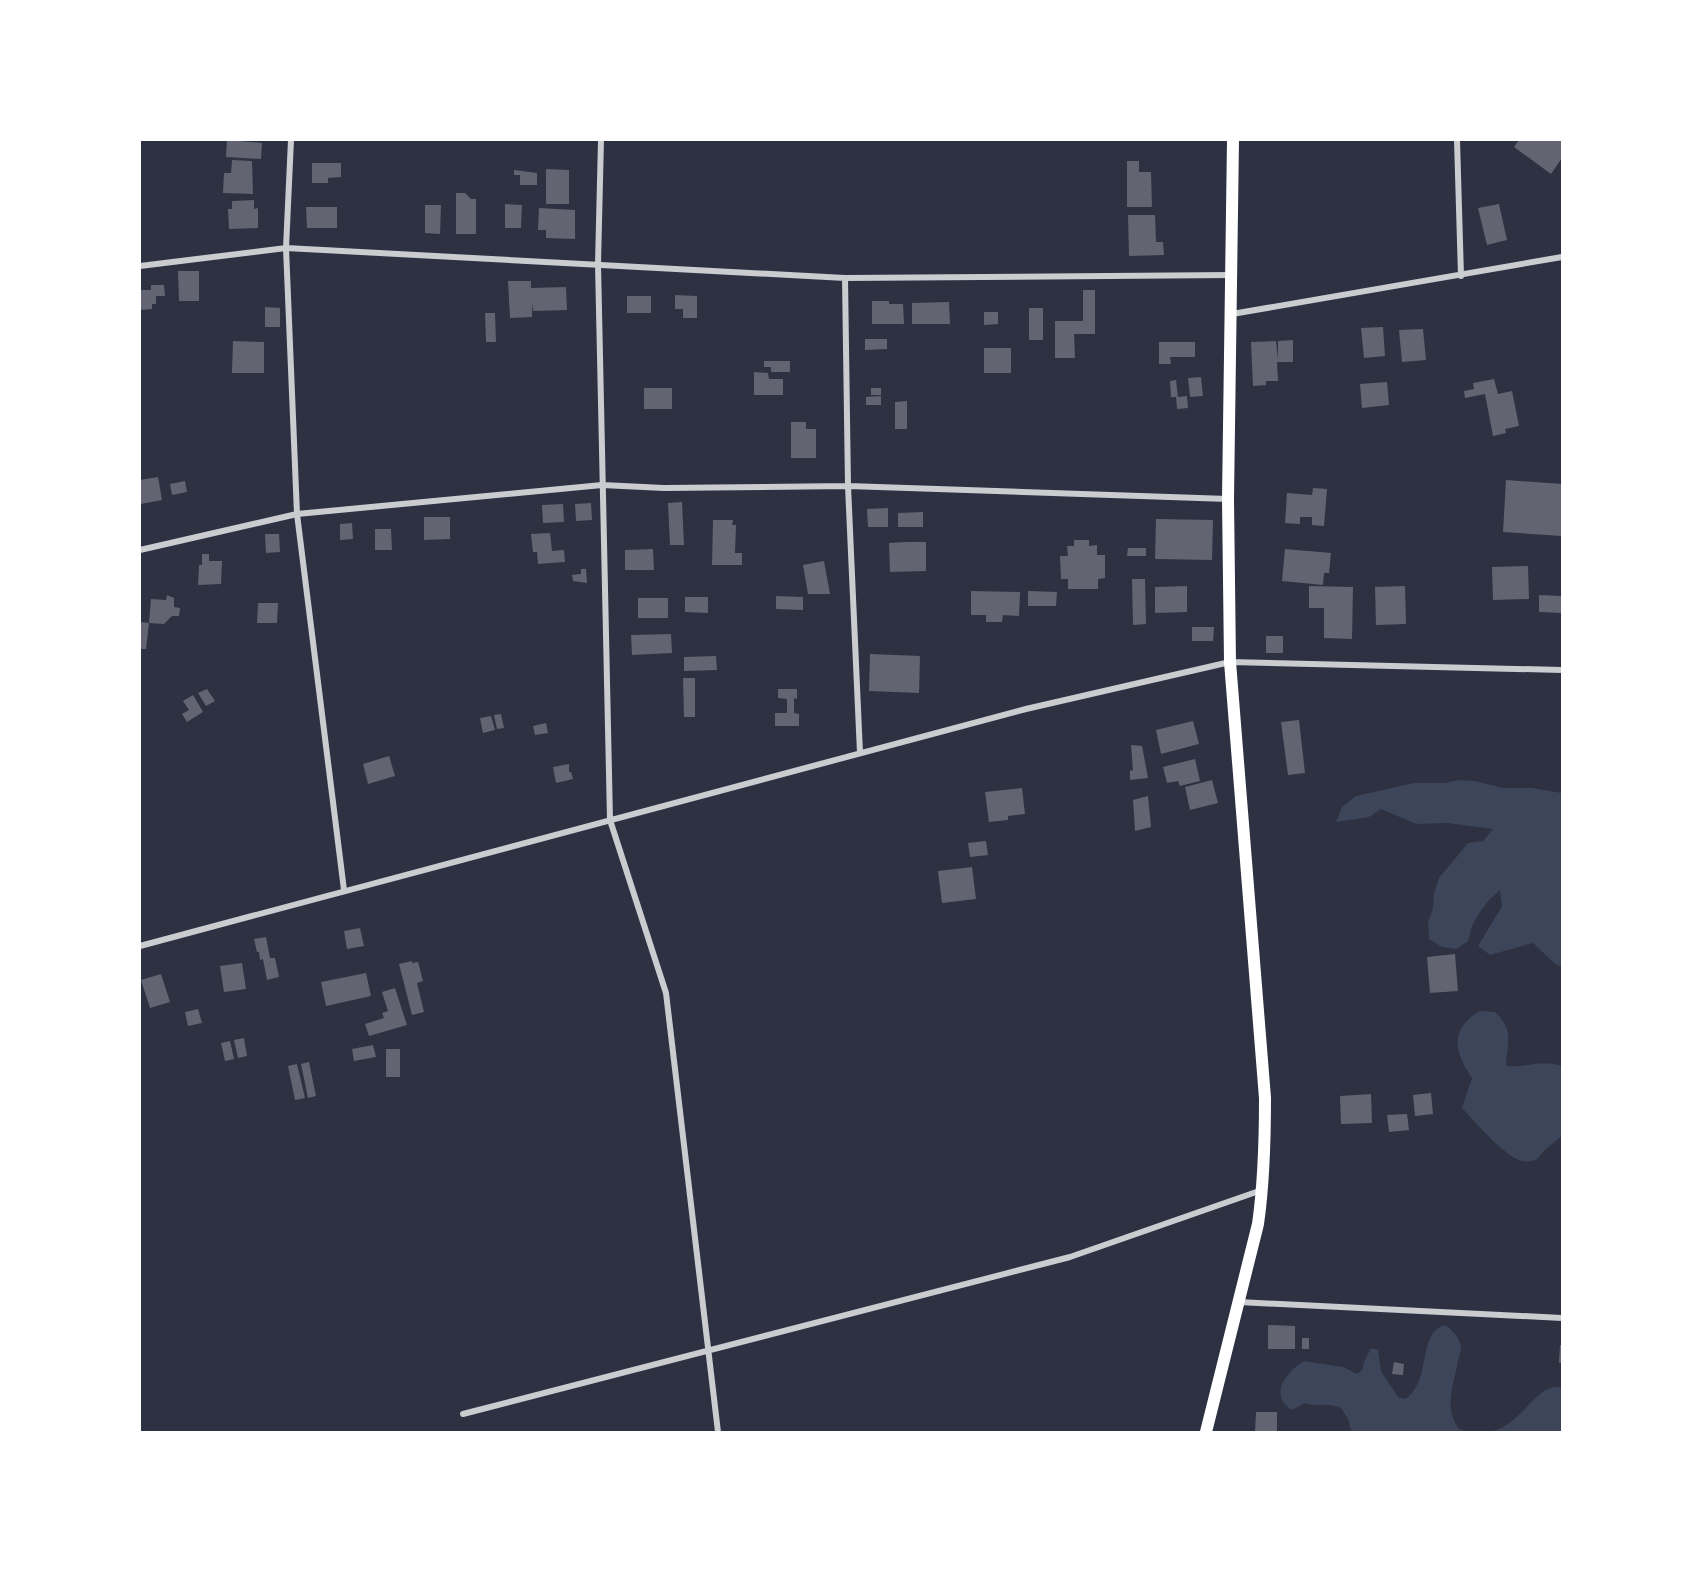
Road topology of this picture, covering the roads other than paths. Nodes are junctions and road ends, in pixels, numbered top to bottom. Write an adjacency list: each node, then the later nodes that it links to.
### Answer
1 (291, 140): 5 (street)
2 (601, 140): 7 (street)
3 (1233, 140): 9 (main road)
4 (1457, 140): 10 (street)
5 (286, 248): 7 (street); 8 (street); 16 (street)
6 (1563, 257): 10 (street)
7 (598, 264): 11 (street); 13 (street)
8 (140, 266)
9 (1232, 275): 11 (street); 12 (main road)
10 (1461, 276): 12 (street)
11 (845, 278): 14 (street)
12 (1232, 314): 15 (main road)
13 (602, 485): 14 (street); 16 (street); 21 (street)
14 (848, 486): 15 (street); 20 (street)
15 (1228, 499): 18 (main road)
16 (297, 514): 17 (street); 22 (street)
17 (140, 550)
18 (1230, 662): 19 (street); 20 (street); 24 (main road)
19 (1563, 670)
20 (860, 753): 21 (street)
21 (610, 820): 22 (street); 27 (street)
22 (344, 890): 23 (street)
23 (140, 946)
24 (1263, 1190): 25 (main road); 27 (street)
25 (1239, 1302): 26 (street); 30 (main road)
26 (1563, 1318)
27 (709, 1352): 28 (street); 29 (street)
28 (463, 1414)
29 (718, 1432)
30 (1206, 1432)

